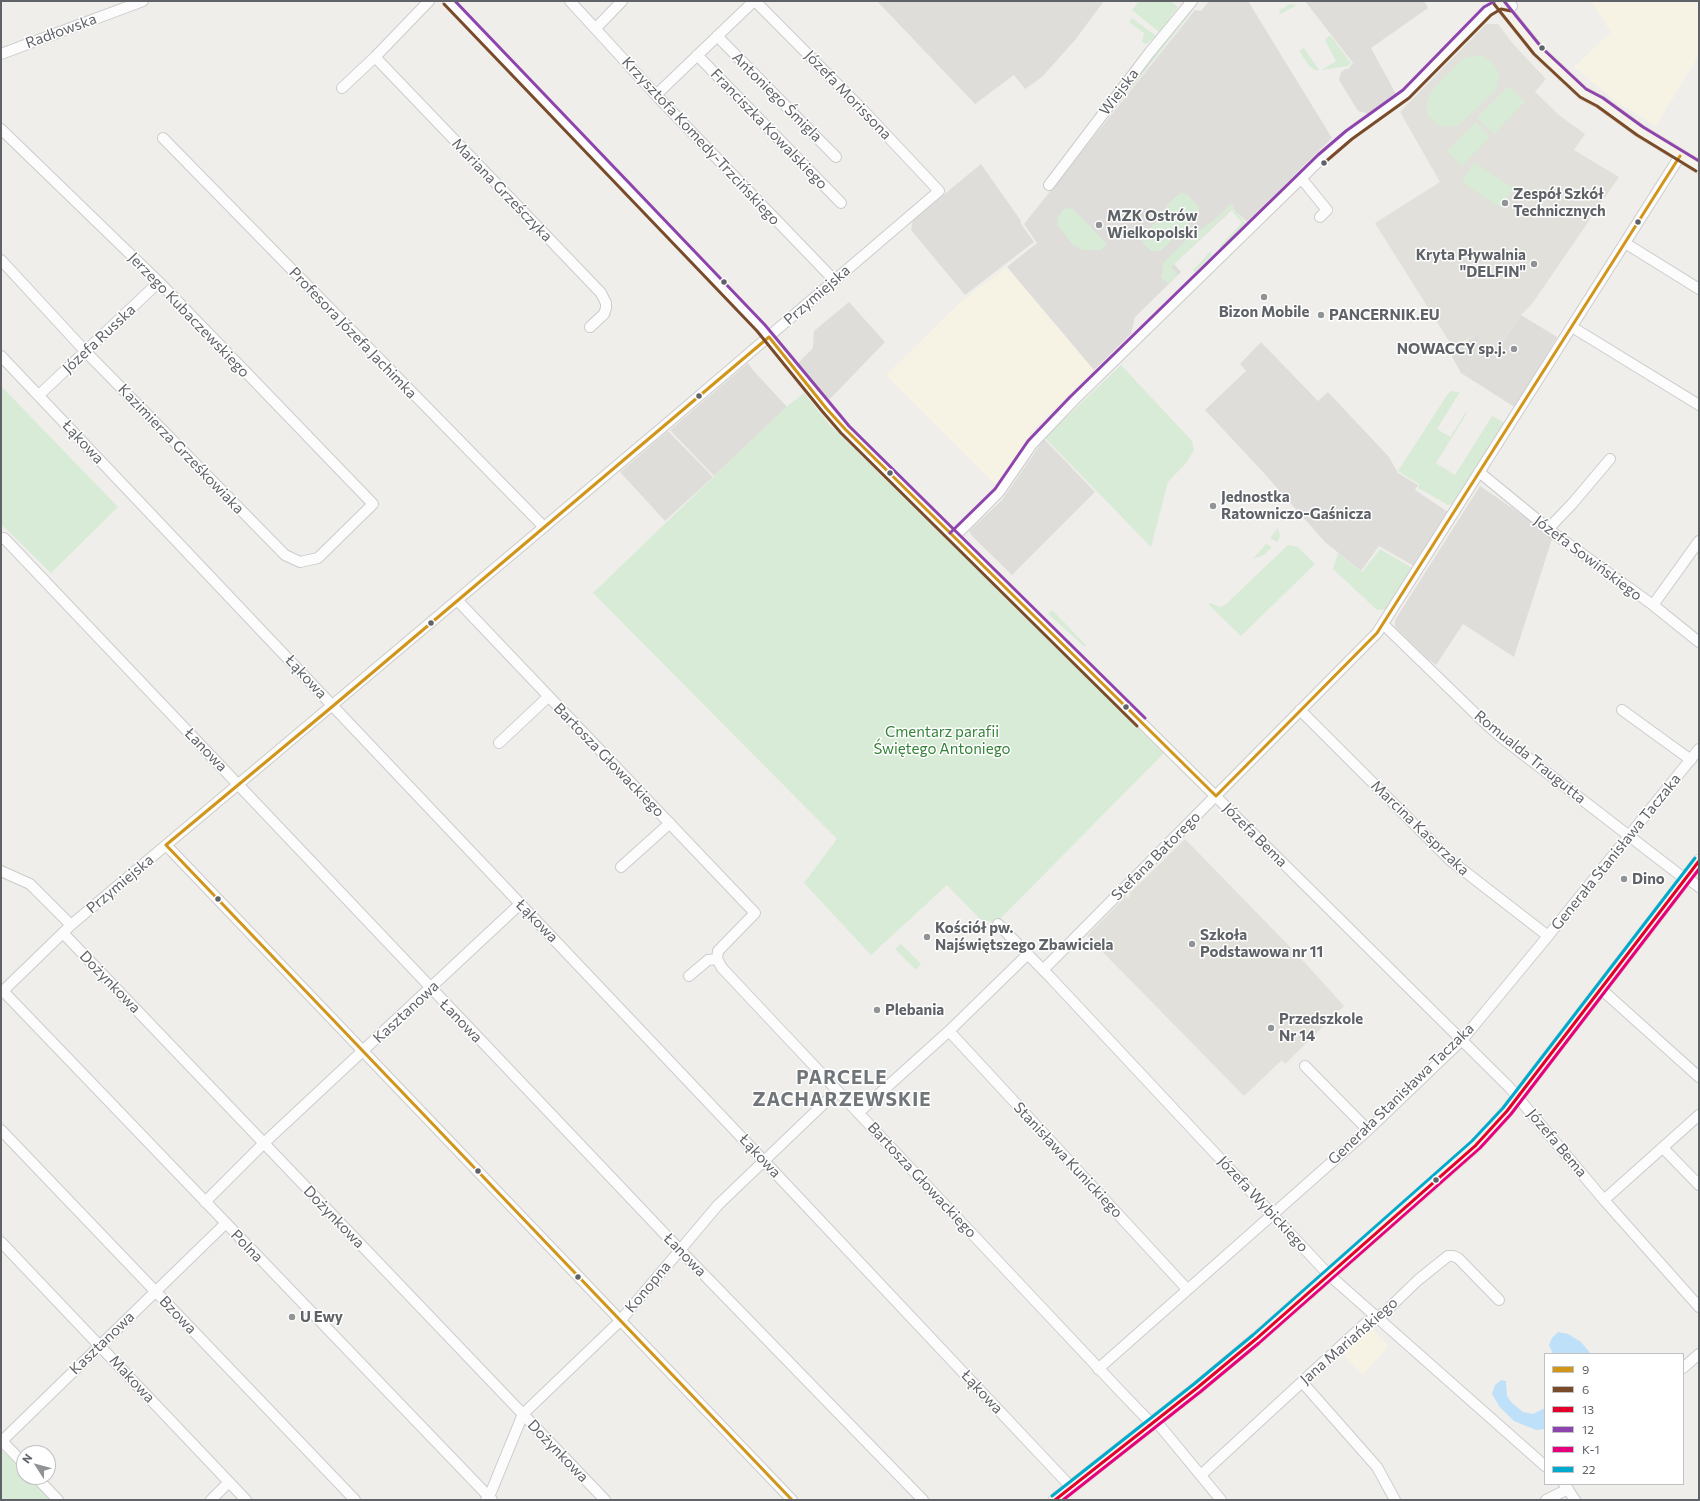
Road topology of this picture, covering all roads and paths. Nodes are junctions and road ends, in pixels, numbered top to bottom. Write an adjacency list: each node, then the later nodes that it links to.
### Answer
1 (143, 1): 11 (street, Radłowska)
2 (429, 1): 13 (street)
3 (448, 1): 33 (street, Józefa Bema)
4 (570, 1): 9 (street, Krzysztofa Komedy-Trzcińskiego)
5 (622, 1): 9 (street)
6 (754, 1): 10 (street); 23 (street, Józefa Morissona)
7 (1192, 1): 22 (street, Wiejska)
8 (1504, 3): 18 (main road); 21 (street)
9 (596, 28): 15 (street, Krzysztofa Komedy-Trzcińskiego)
10 (717, 36): 12 (street); 19 (street, Antoniego Śmigla)
11 (1, 54)
12 (697, 55): 15 (street); 24 (street, Franciszka Kowalskiego)
13 (375, 57): 14 (street); 31 (street, Mariana Grześczyka)
14 (342, 88)
15 (656, 95): 28 (street, Krzysztofa Komedy-Trzcińskiego)
16 (1, 129): 29 (street, Jerzego Kubaczewskiego)
17 (163, 138): 41 (street, Profesora Józefa Jachimka)
18 (1680, 156): 20 (main road); 26 (street, Stefana Batorego)
19 (836, 157)
20 (1699, 167)
21 (1301, 178): 25 (street); 43 (street)
22 (1048, 185)
23 (939, 190): 28 (street, Przymiejska)
24 (841, 203)
25 (1320, 217)
26 (1625, 243): 30 (street); 32 (street, Stefana Batorego)
27 (1, 260): 34 (street, Kazimierza Grześkowiaka)
28 (834, 280): 33 (street, Przymiejska)
29 (159, 282): 34 (street, Józefa Russka); 40 (street, Jerzego Kubaczewskiego)
30 (1699, 289)
31 (590, 327)
32 (1572, 327): 37 (street); 39 (street, Stefana Batorego)
33 (769, 337): 41 (street, Przymiejska); 43 (street, Józefa Bema)
34 (86, 352): 36 (street, Józefa Russka); 40 (street, Kazimierza Grześkowiaka)
35 (1, 356): 36 (street, Łąkowa)
36 (39, 395): 51 (street, Łąkowa)
37 (1699, 405)
38 (1610, 459): 42 (street)
39 (1478, 472): 42 (street, Józefa Sowińskiego); 48 (street, Stefana Batorego)
40 (373, 504)
41 (544, 527): 46 (street, Przymiejska)
42 (1548, 529): 47 (street, Józefa Sowińskiego)
43 (954, 536): 58 (street, Józefa Bema)
44 (4, 538): 57 (street, Łanowa)
45 (1699, 541): 47 (street)
46 (457, 600): 50 (street, Bartosza Głowackiego); 51 (street, Przymiejska)
47 (1652, 605): 49 (street, Józefa Sowińskiego)
48 (1383, 624): 52 (street, Stefana Batorego); 60 (street, Romualda Traugutta)
49 (1699, 642)
50 (548, 696): 54 (street, Bartosza Głowackiego); 59 (street, Bartosza Głowackiego)
51 (333, 706): 57 (street, Przymiejska); 67 (street, Łąkowa)
52 (1300, 710): 58 (street, Stefana Batorego); 71 (street, Marcina Kasprzaka)
53 (1622, 710): 56 (street)
54 (499, 743)
55 (1699, 749): 56 (street, Generała Stanisława Taczaka)
56 (1691, 760): 60 (street, Generała Stanisława Taczaka)
57 (239, 785): 61 (street, Przymiejska); 76 (street, Łanowa)
58 (1216, 796): 74 (street, Stefana Batorego); 80 (street, Józefa Bema)
59 (670, 823): 63 (street, Bartosza Głowackiego); 73 (street, Bartosza Głowackiego)
60 (1628, 836): 65 (street, Romualda Traugutta); 71 (street, Generała Stanisława Taczaka)
61 (166, 845): 69 (street, Przymiejska); 81 (street)
62 (1699, 861): 65 (main road)
63 (620, 867)
64 (1, 871): 69 (street)
65 (1686, 878): 66 (street, Romualda Traugutta); 77 (main road)
66 (1699, 886)
67 (520, 904): 76 (street, Kasztanowa); 92 (street, Łąkowa)
68 (998, 924): 72 (street, Józefa Wybickiego)
69 (71, 925): 70 (street, Przymiejska)
70 (63, 933): 78 (street, Przymiejska); 90 (street, Dożynkowa)
71 (1548, 936): 80 (street, Generała Stanisława Taczaka)
72 (1028, 954): 74 (street, Józefa Wybickiego); 79 (street)
73 (717, 959): 75 (street); 84 (street, Bartosza Głowackiego)
74 (1042, 970): 96 (street, Józefa Wybickiego)
75 (689, 976)
76 (431, 989): 81 (street, Kasztanowa); 99 (street, Łanowa)
77 (1601, 989): 83 (street); 85 (main road)
78 (2, 992): 95 (street, Polna)
79 (949, 1031): 86 (street); 101 (street, Stanisława Kunickiego)
80 (1462, 1040): 85 (street, Józefa Bema); 89 (street, Generała Stanisława Taczaka)
81 (364, 1051): 90 (street, Kasztanowa); 106 (street)
82 (1306, 1066): 89 (street)
83 (1697, 1071)
84 (837, 1091): 86 (street, Bartosza Głowackiego); 92 (street, Konopna)
85 (1518, 1096): 94 (street, Józefa Bema); 100 (main road)
86 (858, 1113): 110 (street, Bartosza Głowackiego)
87 (1699, 1115): 91 (street)
88 (1, 1130): 102 (street, Bzowa)
89 (1368, 1130): 96 (street, Generała Stanisława Taczaka)
90 (264, 1144): 95 (street, Kasztanowa); 112 (street, Dożynkowa)
91 (1663, 1148): 93 (street); 94 (street)
92 (764, 1160): 99 (street, Konopna); 120 (street, Łąkowa)
93 (1699, 1185)
94 (1604, 1200): 104 (street, Józefa Bema)
95 (205, 1202): 97 (street, Polna)
96 (1273, 1214): 100 (street, Józefa Wybickiego); 101 (street, Generała Stanisława Taczaka)
97 (226, 1223): 102 (street, Kasztanowa); 121 (street, Polna)
98 (1, 1242): 107 (street, Makowa)
99 (680, 1250): 106 (street, Konopna); 128 (street, Łanowa)
100 (1328, 1274): 105 (street, Józefa Wybickiego); 113 (main road)
101 (1187, 1289): 110 (street, Generała Stanisława Taczaka)
102 (156, 1291): 107 (street, Kasztanowa); 125 (street, Bzowa)
103 (1499, 1300): 105 (street, Jana Mariańskiego)
104 (1699, 1307)
105 (1376, 1318): 111 (street, Jana Mariańskiego); 115 (street, Józefa Wybickiego)
106 (620, 1321): 112 (street, Konopna); 127 (street)
107 (100, 1345): 114 (street, Kasztanowa); 117 (street, Makowa)
108 (1699, 1354): 109 (street)
109 (1684, 1367)
110 (1098, 1368): 113 (street, Bartosza Głowackiego)
111 (1302, 1382): 116 (street, Jana Mariańskiego); 131 (street)
112 (523, 1414): 121 (street, Konopna); 126 (street, Dożynkowa)
113 (1154, 1423): 116 (street, Bartosza Głowackiego); 120 (main road)
114 (16, 1456)
115 (1544, 1465)
116 (1201, 1475): 130 (street, Bartosza Głowackiego)
117 (229, 1482): 123 (street); 124 (street, Makowa)
118 (44, 1485): 122 (street)
119 (1566, 1486): 132 (street); 133 (street)
120 (1071, 1488): 129 (main road)
121 (489, 1499)
122 (58, 1500)
123 (211, 1500)
124 (246, 1500)
125 (355, 1500)
126 (605, 1500)
127 (792, 1500)
128 (923, 1500)
129 (1055, 1500)
130 (1221, 1500)
131 (1395, 1500)
132 (1546, 1500)
133 (1575, 1500)

